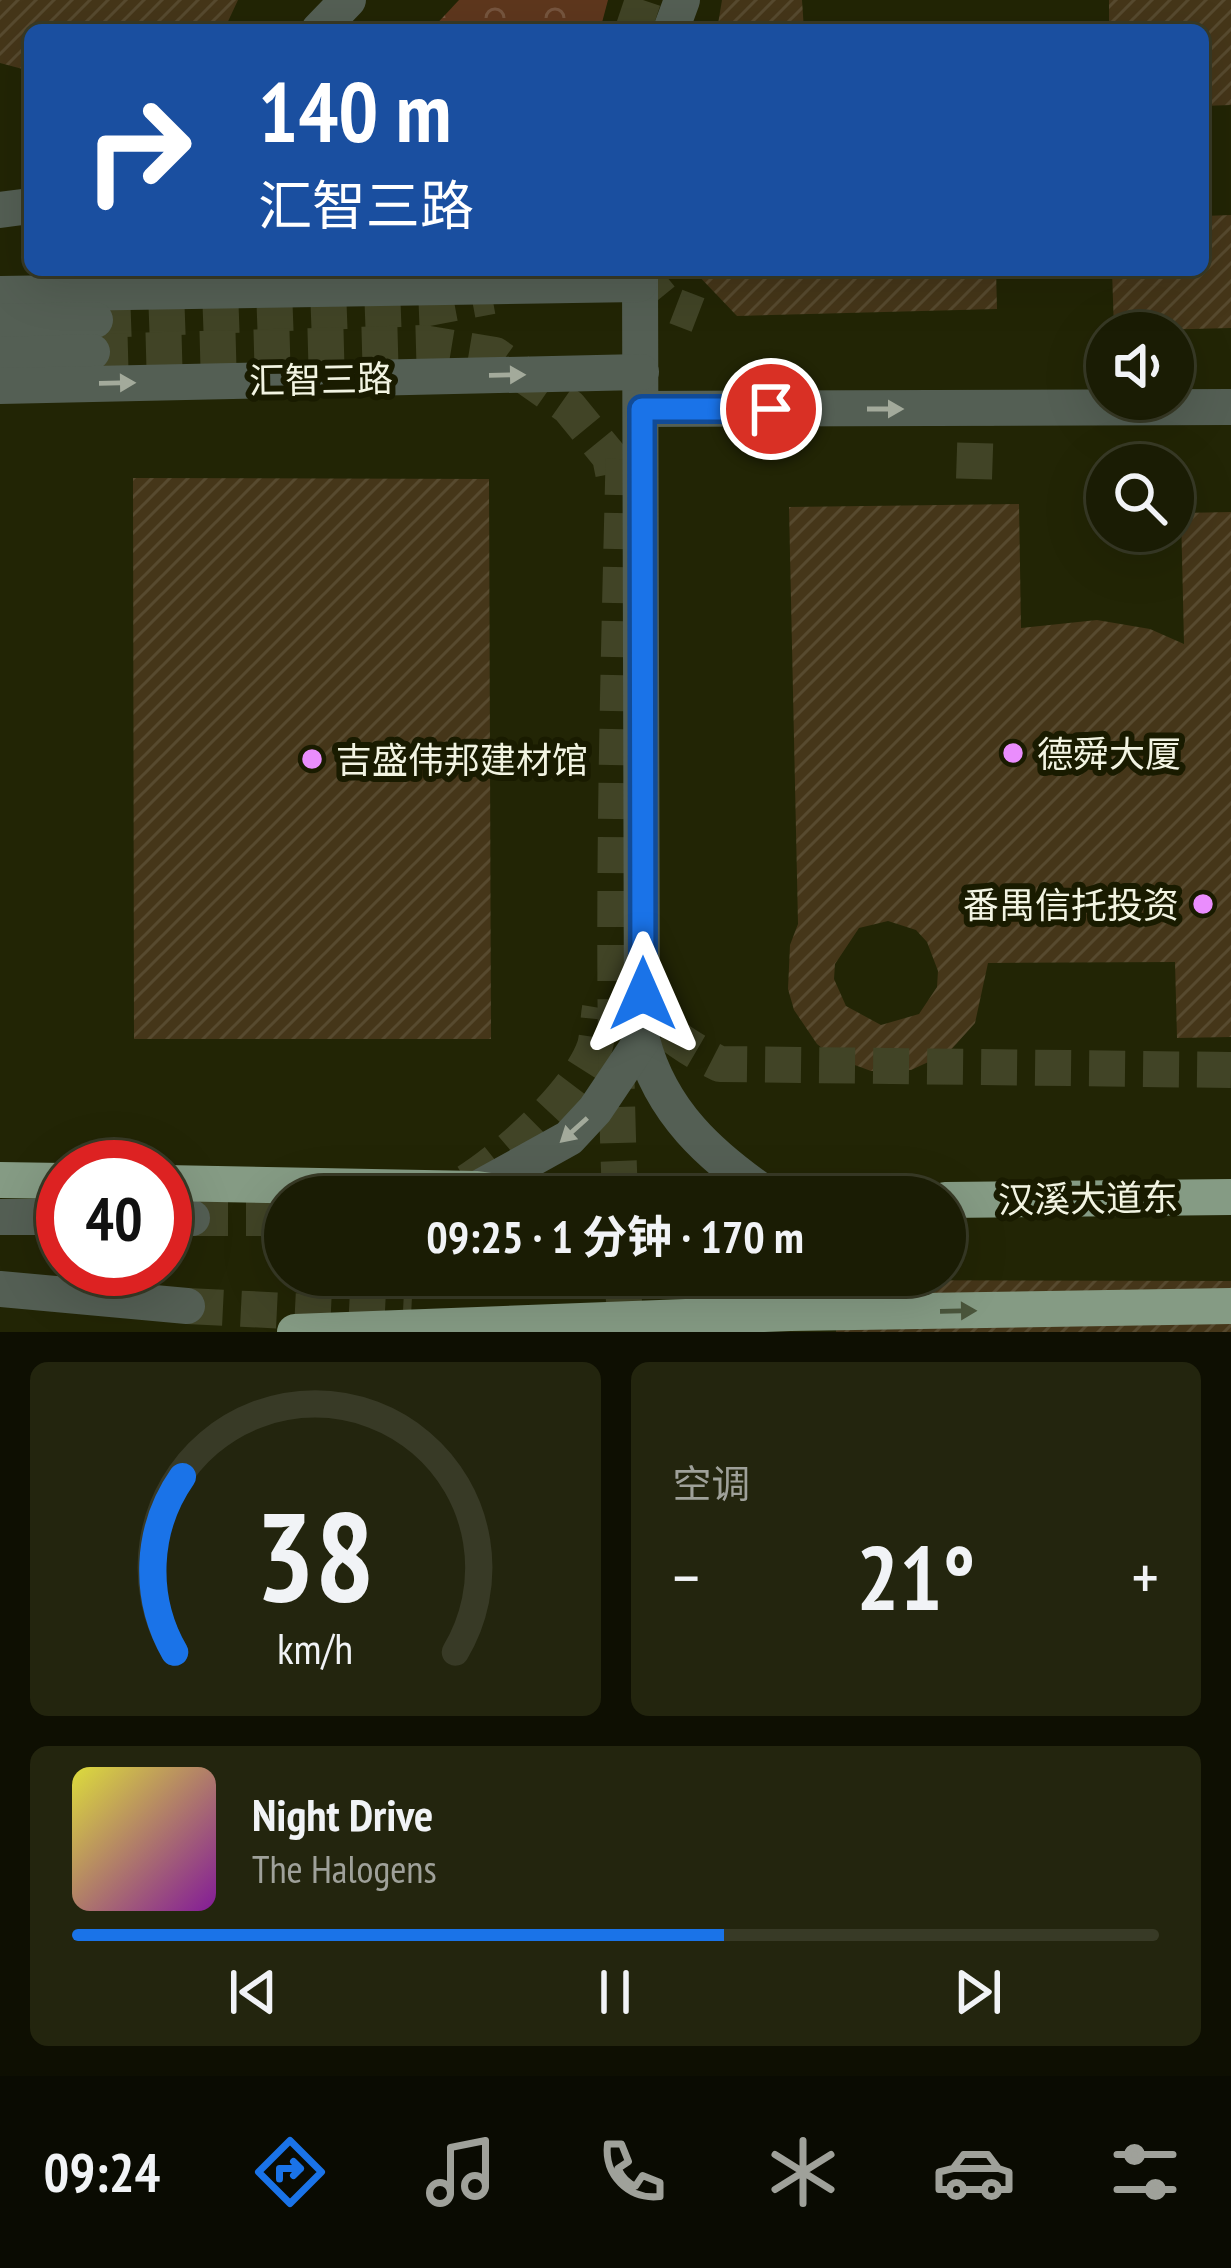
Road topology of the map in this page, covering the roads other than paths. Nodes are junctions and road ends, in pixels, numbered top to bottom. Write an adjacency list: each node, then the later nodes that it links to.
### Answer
1 (348, 0): 2 (street)
2 (326, 24)
3 (640, 277): 4 (street); 7 (street)
4 (0, 293)
5 (0, 322): 6 (street)
6 (0, 355)
7 (641, 372): 8 (street, 汇智三路, one-way to 7); 10 (street)
8 (0, 386)
9 (1231, 406): 10 (street, one-way to 9)
10 (642, 409): 11 (street)
11 (642, 1040): 12 (street, one-way to 12); 13 (street)
12 (500, 1176)
13 (740, 1176)
14 (0, 1180): 15 (main road)
15 (36, 1181)
16 (192, 1184): 17 (main road)
17 (264, 1185)
18 (1231, 1197): 19 (main road, 汉溪大道东)
19 (966, 1200)
20 (0, 1217): 21 (street)
21 (36, 1217)
22 (0, 1289): 23 (street)
23 (188, 1306)
24 (1231, 1306): 25 (main road, one-way to 24)
25 (790, 1313): 26 (main road); 28 (street)
26 (439, 1330): 27 (main road)
27 (295, 1332)
28 (750, 1332)

